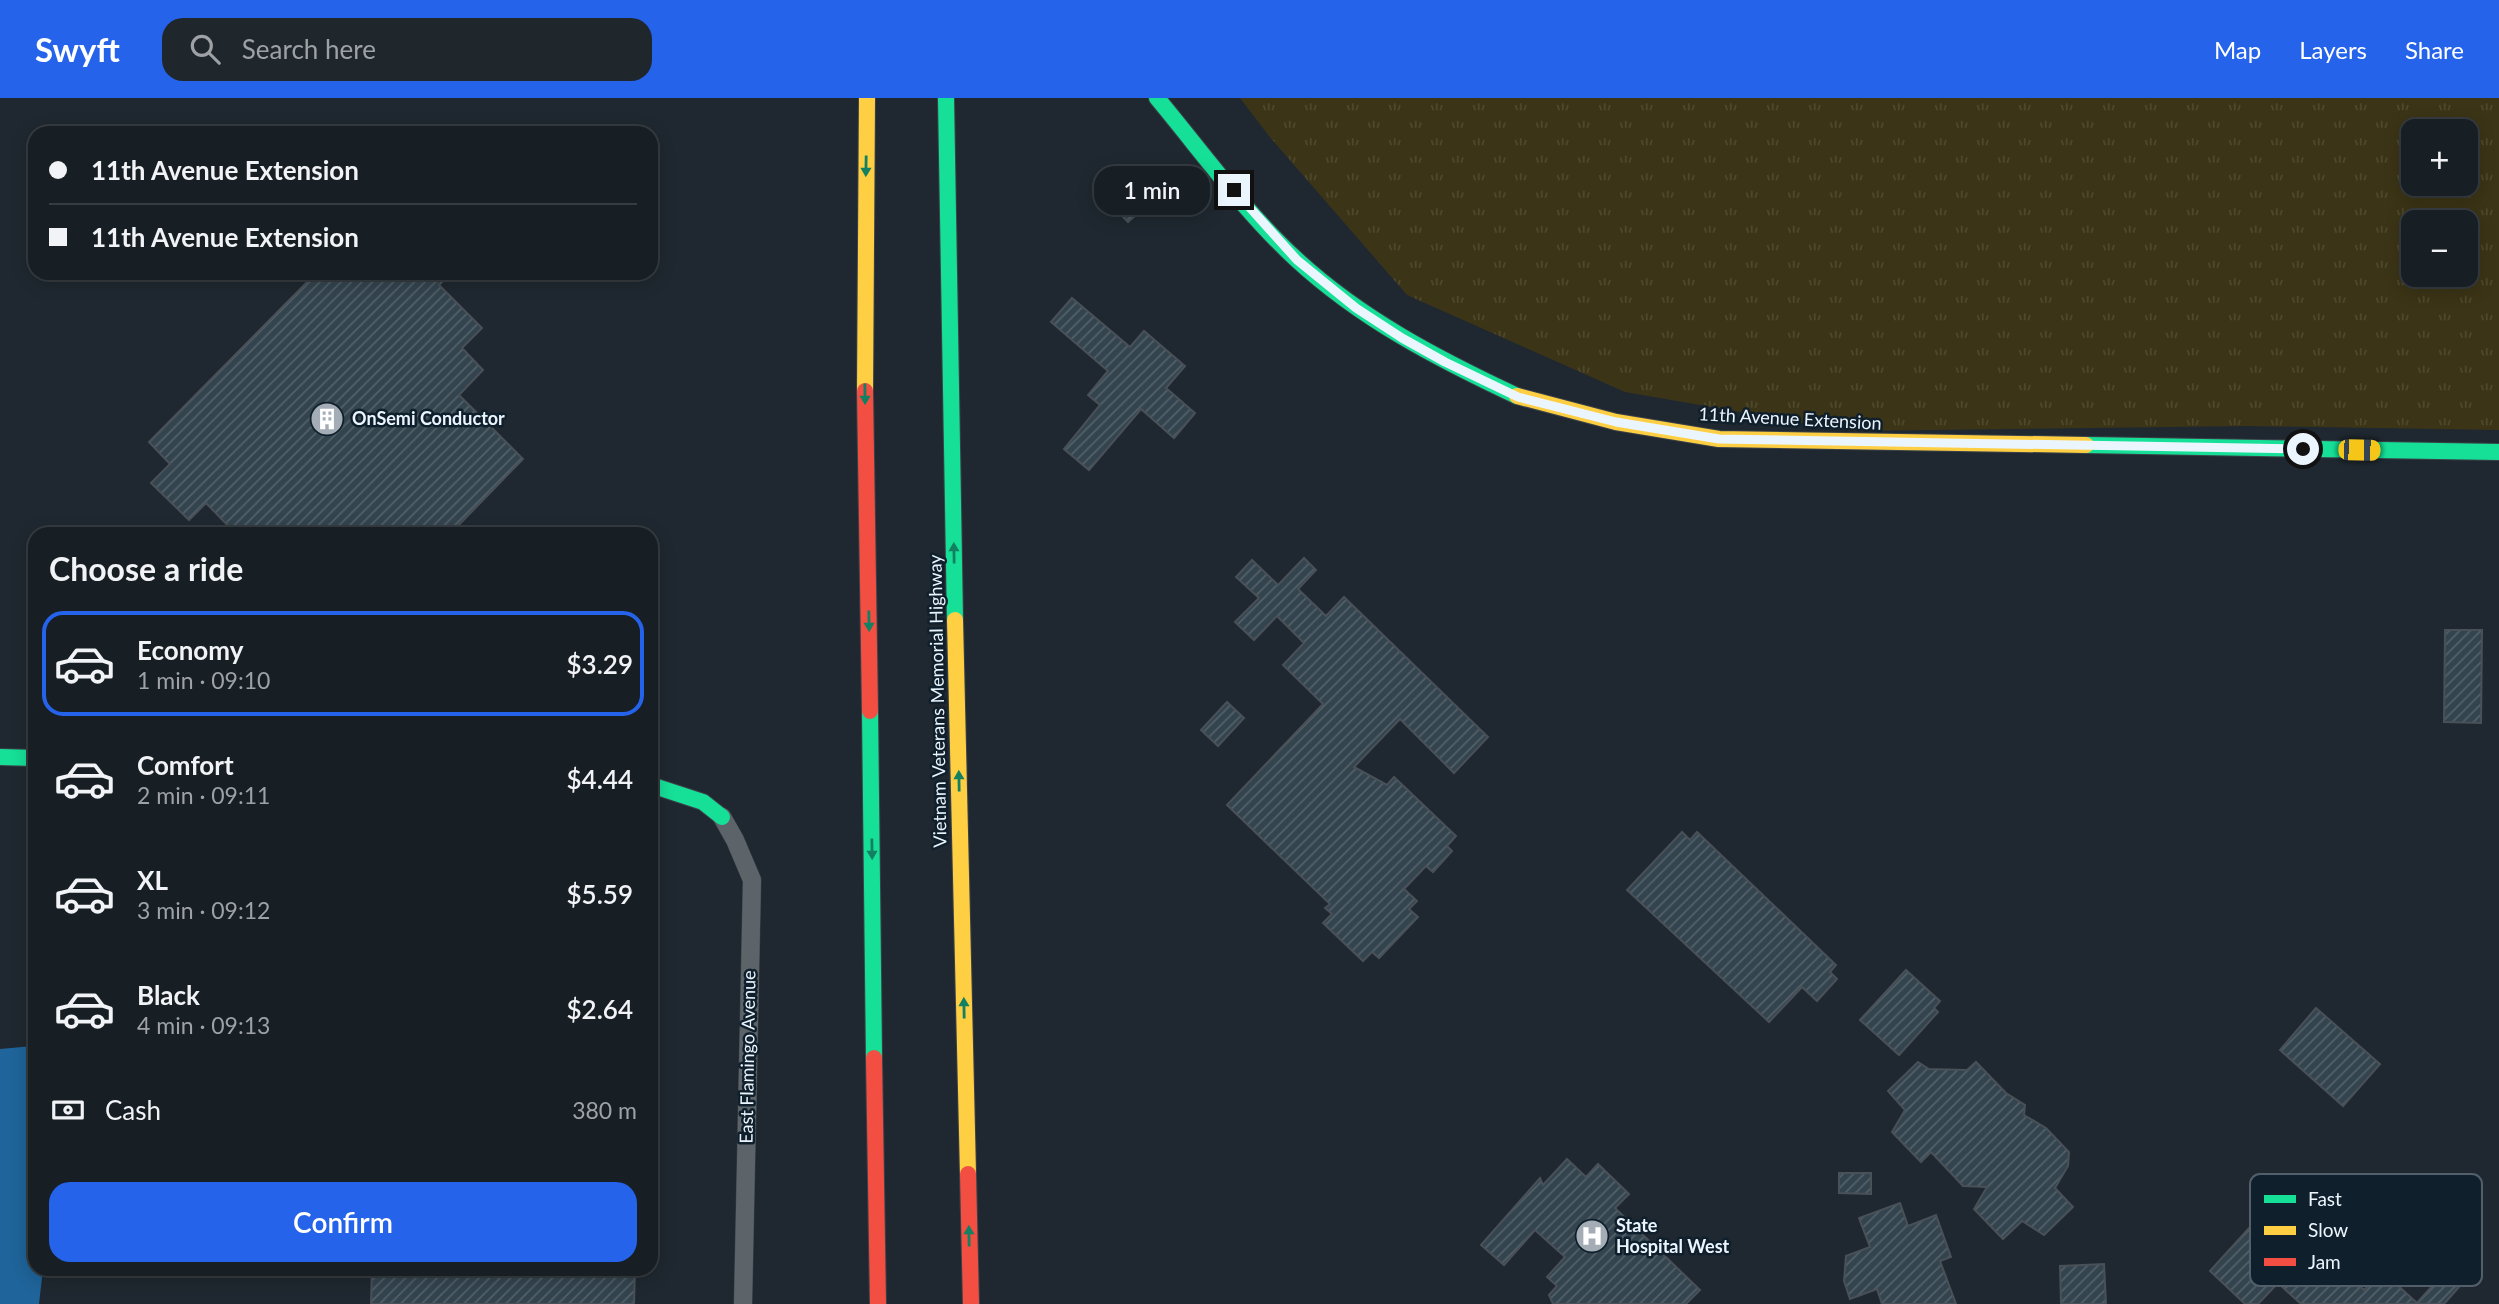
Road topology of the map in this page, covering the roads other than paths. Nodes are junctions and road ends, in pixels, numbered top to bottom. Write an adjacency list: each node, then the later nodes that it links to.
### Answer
1 (867, 98): 10 (main road, one-way to 10)
2 (946, 98): 11 (main road, Vietnam Veterans Memorial Highway, one-way to 2)
3 (1157, 98): 4 (main road, 11th Avenue Extension)
4 (2499, 452)
5 (0, 757): 6 (main road)
6 (28, 758)
7 (658, 787): 8 (main road)
8 (722, 817): 9 (street, East Flamingo Avenue)
9 (743, 1304)
10 (878, 1304)
11 (971, 1304)

